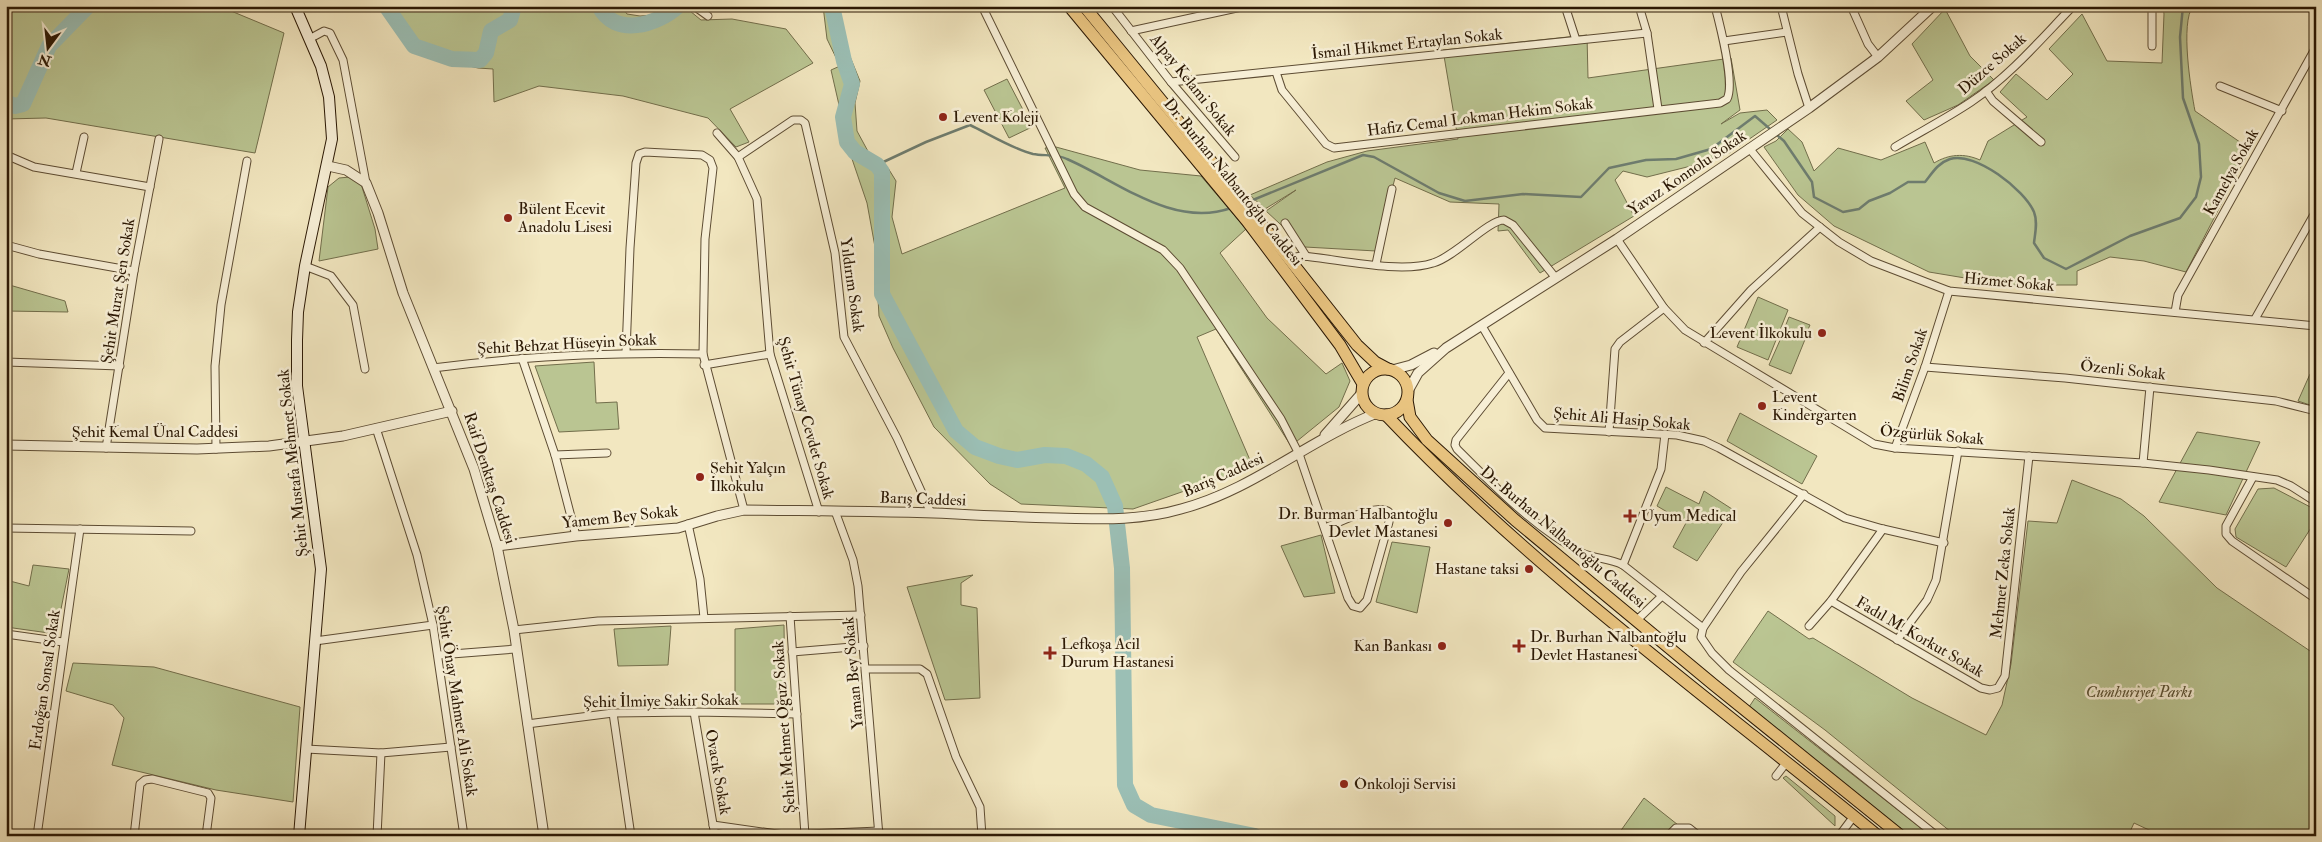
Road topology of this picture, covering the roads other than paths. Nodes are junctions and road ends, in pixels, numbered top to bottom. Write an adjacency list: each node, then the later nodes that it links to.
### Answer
1 (295, 6): 20 (main road, Şehit Mustafa Mehmet Sokak)
2 (694, 6): 16 (street)
3 (982, 6): 99 (street)
4 (1069, 6): 48 (main road, Dr. Burhan Nalbantoğlu Caddesi)
5 (1084, 6): 48 (main road, Dr. Burhan Nalbantoğlu Caddesi)
6 (1112, 6): 17 (street, Alpay Kelami Sokak)
7 (1246, 6): 17 (street)
8 (1565, 6): 21 (street)
9 (1639, 6): 19 (street)
10 (1715, 6): 22 (street)
11 (1781, 6): 18 (street)
12 (1852, 6): 25 (street)
13 (1933, 6): 25 (street, Yavuz Konnolu Sokak)
14 (2073, 6): 29 (street, Düzce Sokak)
15 (2152, 6): 23 (street)
16 (708, 16)
17 (1131, 31): 27 (street, Alpay Kelami Sokak)
18 (1787, 32): 22 (street); 30 (street)
19 (1647, 33): 21 (street, İsmail Hikmet Ertaylan Sokak); 31 (street)
20 (311, 38): 43 (main road, Şehit Mustafa Mehmet Sokak); 45 (street)
21 (1576, 40): 26 (street, İsmail Hikmet Ertaylan Sokak)
22 (1724, 41): 31 (street, Hafiz Cemal Lokman Hekim Sokak)
23 (2152, 46)
24 (2316, 47): 32 (street, Kamelya Sokak)
25 (1878, 57): 30 (street, Yavuz Konnolu Sokak)
26 (1276, 72): 27 (street, İsmail Hikmet Ertaylan Sokak); 31 (street, Hafiz Cemal Lokman Hekim Sokak)
27 (1170, 82): 41 (street, Alpay Kelami Sokak)
28 (2220, 86): 32 (street)
29 (1986, 91): 36 (street); 37 (street, Düzce Sokak)
30 (1809, 108): 38 (street, Yavuz Konnolu Sokak)
31 (1658, 109)
32 (2282, 111): 63 (street, Kamelya Sokak)
33 (717, 133): 40 (street, Şehit Tünay Cevdet Sokak)
34 (84, 136): 44 (street)
35 (159, 139): 46 (street, Şehit Murat Şen Sokak)
36 (2040, 142)
37 (1894, 147)
38 (1749, 148): 52 (street, Hizmet Sokak); 53 (street, Yavuz Konnolu Sokak)
39 (6, 156): 44 (street)
40 (738, 157): 71 (street, Şehit Tünay Cevdet Sokak); 108 (street, Yıldırım Sokak)
41 (1235, 157)
42 (247, 161): 95 (street)
43 (328, 166): 45 (street); 58 (main road, Şehit Mustafa Mehmet Sokak)
44 (76, 173): 46 (street)
45 (366, 183): 77 (street, Raif Denktaş Caddesi)
46 (150, 186): 59 (street, Şehit Murat Şen Sokak)
47 (1392, 189): 57 (street)
48 (1232, 195): 50 (main road, Dr. Burhan Nalbantoğlu Caddesi)
49 (2315, 213): 64 (street)
50 (1252, 220): 56 (main road, Dr. Burhan Nalbantoğlu Caddesi); 82 (main road, Dr. Burhan Nalbantoğlu Caddesi)
51 (1285, 223): 55 (street)
52 (1820, 227): 61 (street, Hizmet Sokak); 67 (street)
53 (1617, 239): 60 (street, Yavuz Konnolu Sokak); 62 (street, Özgürlük Sokak)
54 (6, 245): 59 (street)
55 (1306, 256): 56 (street); 57 (street)
56 (1289, 258): 79 (main road, Dr. Burhan Nalbantoğlu Caddesi)
57 (1376, 264): 60 (street)
58 (305, 266): 78 (street); 90 (main road, Şehit Mustafa Mehmet Sokak)
59 (134, 271): 75 (street, Şehit Murat Şen Sokak)
60 (1555, 277): 65 (street, Yavuz Konnolu Sokak)
61 (1949, 291): 63 (street, Hizmet Sokak); 76 (street, Bilim Sokak)
62 (1664, 308): 67 (street, Özgürlük Sokak); 88 (street)
63 (2175, 312): 64 (street, Hizmet Sokak)
64 (2255, 319): 66 (street, Hizmet Sokak)
65 (1482, 326): 68 (street, Yavuz Konnolu Sokak); 80 (street, Şehit Ali Hasip Sokak)
66 (2316, 326)
67 (1704, 343): 94 (street, Özgürlük Sokak)
68 (1446, 348): 79 (street, Yavuz Konnolu Sokak); 83 (street, Yavuz Konnolu Sokak)
69 (626, 352): 70 (street, Şehit Behzat Hüseyin Sokak); 70 (street); 72 (street, Şehit Behzat Hüseyin Sokak)
70 (702, 354): 74 (street)
71 (770, 354): 74 (street); 107 (street, Şehit Tünay Cevdet Sokak)
72 (522, 358): 77 (street, Şehit Behzat Hüseyin Sokak); 98 (street)
73 (6, 362): 75 (street)
74 (704, 365): 105 (street)
75 (120, 366): 93 (street, Şehit Murat Şen Sokak)
76 (1925, 367): 81 (street, Özenli Sokak); 94 (street, Bilim Sokak)
77 (433, 368): 84 (street, Raif Denktaş Caddesi)
78 (365, 369)
79 (1390, 370): 82 (main road); 83 (main road)
80 (1509, 373): 88 (street, Şehit Ali Hasip Sokak); 119 (street)
81 (2150, 387): 85 (street, Özenli Sokak); 101 (street)
82 (1363, 388): 86 (main road); 91 (street, Bariş Caddesi)
83 (1407, 396): 86 (main road); 126 (main road, Dr. Burhan Nalbantoğlu Caddesi)
84 (452, 411): 87 (street, Şehit Kemal Ünal Caddesi); 118 (street, Raif Denktaş Caddesi)
85 (2316, 411)
86 (1381, 414): 91 (street, Bariş Caddesi); 148 (main road, Dr. Burhan Nalbantoğlu Caddesi)
87 (376, 428): 90 (street, Şehit Kemal Ünal Caddesi); 127 (street, Şehit Önay Mahmet Ali Sokak)
88 (1609, 432): 89 (street, Şehit Ali Hasip Sokak)
89 (1665, 434): 103 (street, Şehit Ali Hasip Sokak); 119 (street)
90 (304, 441): 95 (street, Şehit Kemal Ünal Caddesi); 133 (main road, Şehit Mustafa Mehmet Sokak)
91 (1319, 441): 99 (street, Bariş Caddesi)
92 (6, 446): 93 (street, Şehit Kemal Ünal Caddesi)
93 (106, 448): 95 (street, Şehit Kemal Ünal Caddesi)
94 (1895, 448): 96 (street, Özgürlük Sokak)
95 (216, 449)
96 (1958, 452): 100 (street, Özgürlük Sokak); 117 (street)
97 (607, 453): 98 (street)
98 (555, 454): 116 (street)
99 (1298, 454): 109 (street, Bariş Caddesi); 112 (street)
100 (2029, 456): 101 (street, Özgürlük Sokak); 140 (street, Mehmet Zeka Sokak)
101 (2143, 463): 102 (street, Özgürlük Sokak)
102 (2253, 477): 104 (street, Özgürlük Sokak); 121 (street)
103 (1804, 494): 114 (street, Şehit Ali Hasip Sokak); 129 (street)
104 (2316, 502)
105 (744, 510): 107 (street, Barış Caddesi); 110 (street, Yamem Bey Sokak)
106 (835, 511): 107 (street, Barış Caddesi); 108 (street, Barış Caddesi); 123 (street, Yaman Bey Sokak)
107 (819, 512)
108 (931, 513): 109 (street, Barış Caddesi)
109 (1101, 520)
110 (688, 524): 116 (street, Yamem Bey Sokak); 125 (street)
111 (6, 528): 113 (street)
112 (1325, 528): 112 (street)
113 (80, 529): 115 (street); 134 (street, Erdoğan Sonsal Sokak)
114 (1883, 529): 117 (street, Şehit Ali Hasip Sokak); 122 (street)
115 (191, 531)
116 (576, 536): 118 (street, Yamem Bey Sokak)
117 (1944, 543): 132 (street)
118 (497, 546): 130 (street, Raif Denktaş Caddesi)
119 (1623, 565): 120 (street)
120 (1662, 596): 126 (street); 129 (street)
121 (2316, 599)
122 (1831, 601): 128 (street); 132 (street, Fadıl M. Korkut Sokak)
123 (861, 615): 124 (street); 135 (street, Yaman Bey Sokak)
124 (790, 616): 125 (street); 137 (street, Şehit Mehmet Oğuz Sokak)
125 (704, 618): 130 (street)
126 (1636, 621): 168 (main road, Dr. Burhan Nalbantoğlu Caddesi)
127 (433, 625): 133 (street); 138 (street, Şehit Önay Mahmet Ali Sokak)
128 (1809, 626)
129 (1703, 628): 169 (street)
130 (514, 630): 136 (street, Raif Denktaş Caddesi)
131 (6, 634): 134 (street)
132 (1897, 640): 140 (street, Fadıl M. Korkut Sokak)
133 (315, 641): 146 (main road, Şehit Mustafa Mehmet Sokak)
134 (63, 642): 154 (street, Erdoğan Sonsal Sokak)
135 (864, 646): 137 (street); 139 (street, Yaman Bey Sokak)
136 (515, 649): 138 (street); 144 (street, Raif Denktaş Caddesi)
137 (792, 652): 143 (street, Şehit Mehmet Oğuz Sokak)
138 (439, 655): 145 (street, Şehit Önay Mahmet Ali Sokak)
139 (866, 669): 152 (street, Yaman Bey Sokak); 163 (street)
140 (1996, 689)
141 (694, 712): 142 (street, Şehit İlmiye Sakir Sokak); 143 (street, Şehit İlmiye Sakir Sokak); 151 (street, Ovacık Sokak)
142 (612, 713): 144 (street, Şehit İlmiye Sakir Sokak); 161 (street)
143 (797, 714): 153 (street, Şehit Mehmet Oğuz Sokak)
144 (527, 724): 160 (street, Raif Denktaş Caddesi)
145 (451, 747): 147 (street); 159 (street, Şehit Önay Mahmet Ali Sokak)
146 (306, 749): 147 (street); 157 (main road, Şehit Mustafa Mehmet Sokak)
147 (381, 753): 158 (street)
148 (1786, 763): 149 (street); 150 (main road, Dr. Burhan Nalbantoğlu Caddesi)
149 (1776, 776)
150 (1854, 816): 166 (street); 167 (main road, Dr. Burhan Nalbantoğlu Caddesi)
151 (713, 825): 153 (street); 162 (street, Ovacık Sokak)
152 (879, 833): 153 (street)
153 (805, 835)
154 (37, 836)
155 (134, 836): 156 (street)
156 (206, 836)
157 (299, 836)
158 (377, 836)
159 (464, 836)
160 (544, 836)
161 (631, 836)
162 (715, 836)
163 (982, 836)
164 (1668, 836): 165 (street)
165 (1698, 836)
166 (1839, 836)
167 (1878, 836)
168 (1901, 836)
169 (1937, 836)

